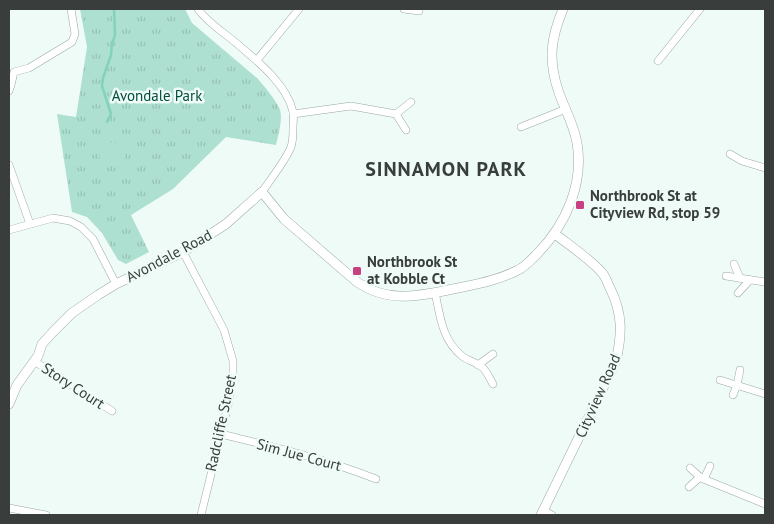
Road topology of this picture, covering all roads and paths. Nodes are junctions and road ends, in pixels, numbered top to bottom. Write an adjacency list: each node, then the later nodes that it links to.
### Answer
1 (72, 9): 10 (street)
2 (198, 9): 8 (street, Avondale Road)
3 (299, 9): 8 (street)
4 (404, 9): 7 (street)
5 (563, 9): 13 (street)
6 (700, 9): 9 (street)
7 (419, 11)
8 (257, 60): 14 (street, Avondale Road)
9 (658, 61)
10 (11, 70): 11 (street)
11 (9, 91)
12 (411, 102): 15 (street)
13 (566, 109): 16 (street); 24 (street)
14 (293, 114): 15 (street); 21 (street, Avondale Road)
15 (396, 114): 17 (street)
16 (521, 127)
17 (406, 130)
18 (730, 154): 20 (street)
19 (9, 165): 22 (street)
20 (765, 168)
21 (262, 192): 25 (street, Avondale Road); 32 (street)
22 (30, 224): 23 (street); 31 (street)
23 (9, 230)
24 (555, 234): 32 (street); 53 (street, Cityview Road)
25 (183, 252): 31 (street, Avondale Road); 45 (street, Radcliffe Street)
26 (734, 264): 28 (street)
27 (726, 276): 28 (street)
28 (740, 278): 29 (street)
29 (750, 280): 30 (street); 33 (street)
30 (765, 282)
31 (116, 284): 35 (street, Avondale Road)
32 (435, 292): 36 (street)
33 (738, 293)
34 (494, 354): 36 (street)
35 (34, 362): 43 (street, Avondale Road); 44 (street, Story Court)
36 (478, 365): 39 (street)
37 (740, 370): 40 (street)
38 (720, 380): 40 (street)
39 (493, 384)
40 (737, 385): 41 (street); 42 (street)
41 (765, 394)
42 (732, 395)
43 (9, 404)
44 (112, 411)
45 (221, 434): 49 (street, Sim Jue Court); 55 (street, Radcliffe Street)
46 (710, 466): 48 (street)
47 (690, 468): 48 (street)
48 (702, 478): 50 (street); 51 (street)
49 (376, 479)
50 (689, 487)
51 (765, 504)
52 (9, 508): 54 (street)
53 (542, 513): 56 (street)
54 (46, 515)
55 (201, 515)
56 (552, 515)

